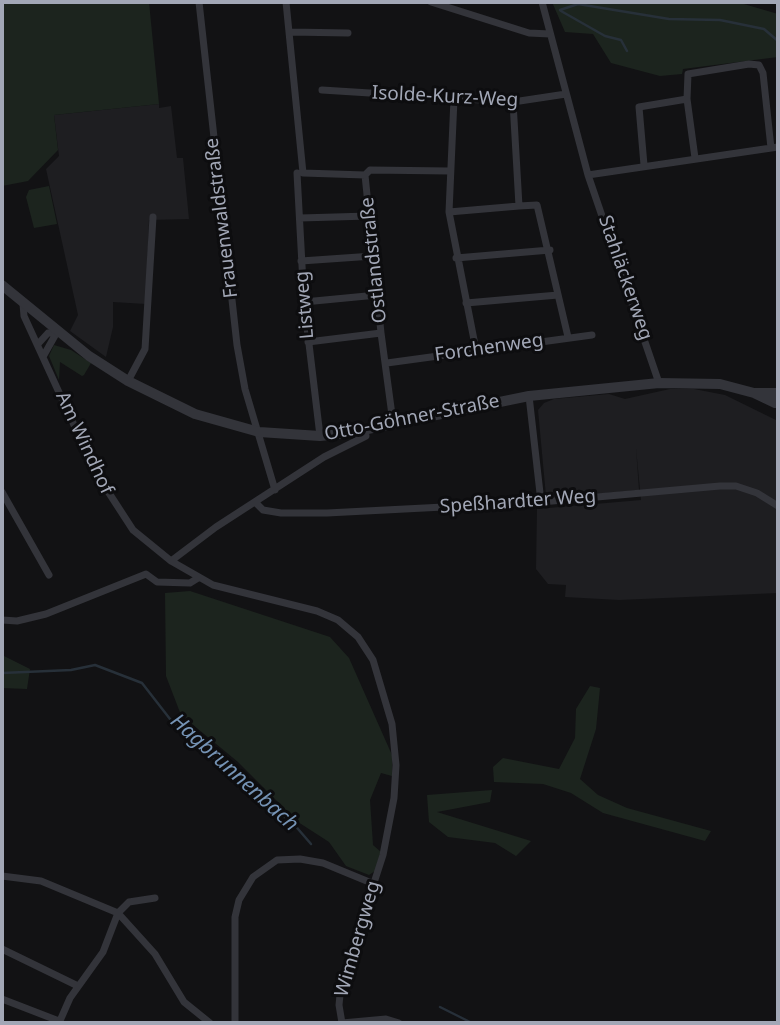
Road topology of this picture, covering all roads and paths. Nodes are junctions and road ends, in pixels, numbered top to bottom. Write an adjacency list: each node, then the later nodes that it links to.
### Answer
1 (200, 2): 50 (street, Frauenwaldstraße)
2 (286, 2): 5 (street, Ostlandstraße)
3 (431, 2): 7 (street)
4 (542, 2): 7 (street, Stahläckerweg)
5 (291, 32): 6 (street); 18 (street, Ostlandstraße)
6 (348, 33)
7 (550, 34): 9 (street, Stahläckerweg)
8 (323, 90): 10 (street, Isolde-Kurz-Weg)
9 (566, 94): 12 (street, Isolde-Kurz-Weg); 19 (street, Stahläckerweg)
10 (454, 99): 12 (street, Isolde-Kurz-Weg); 16 (street)
11 (687, 99): 13 (street); 14 (street); 15 (street)
12 (513, 102): 20 (street)
13 (775, 147): 14 (street)
14 (695, 158): 15 (street)
15 (645, 165): 19 (street)
16 (449, 171): 18 (street); 21 (street)
17 (298, 173): 24 (street, Listweg)
18 (365, 175): 22 (street, Ostlandstraße)
19 (588, 175): 45 (street, Stahläckerweg)
20 (519, 206): 21 (street); 25 (street)
21 (449, 212): 27 (street)
22 (369, 216): 24 (street); 26 (street, Ostlandstraße)
23 (153, 217): 44 (street)
24 (300, 218): 28 (street, Listweg)
25 (550, 250): 27 (street); 31 (street)
26 (373, 256): 28 (street); 30 (street, Ostlandstraße)
27 (456, 258): 33 (street)
28 (301, 261): 32 (street, Listweg)
29 (2, 285): 34 (street, Otto-Göhner-Straße)
30 (377, 295): 32 (street); 36 (street, Ostlandstraße)
31 (558, 295): 33 (street); 38 (street)
32 (304, 302): 39 (street, Listweg)
33 (466, 303): 41 (street)
34 (23, 304): 35 (street, Otto-Göhner-Straße); 40 (street, Am Windhof)
35 (57, 332): 40 (street); 42 (street); 44 (street, Otto-Göhner-Straße)
36 (381, 333): 39 (street); 43 (street, Ostlandstraße)
37 (592, 335): 38 (street, Forchenweg)
38 (568, 337): 41 (street, Forchenweg)
39 (307, 342): 51 (street, Listweg)
40 (38, 344): 42 (street, Am Windhof)
41 (476, 349): 43 (street, Forchenweg)
42 (44, 355): 57 (street, Am Windhof)
43 (387, 363): 48 (street, Ostlandstraße)
44 (128, 381): 50 (street, Otto-Göhner-Straße)
45 (659, 383): 46 (street, Otto-Göhner-Straße); 47 (street, Otto-Göhner-Straße)
46 (529, 396): 48 (street, Otto-Göhner-Straße); 54 (street)
47 (777, 400)
48 (396, 422): 49 (street, Otto-Göhner-Straße)
49 (365, 430): 51 (street, Otto-Göhner-Straße); 52 (street)
50 (259, 432): 51 (street, Otto-Göhner-Straße); 52 (street, Frauenwaldstraße)
51 (320, 436)
52 (275, 490): 55 (street)
53 (2, 492): 58 (street)
54 (541, 502): 55 (street, Speßhardter Weg); 56 (street, Speßhardter Weg)
55 (256, 503): 57 (street)
56 (778, 506)
57 (170, 561): 59 (street, Am Windhof)
58 (49, 575)
59 (198, 578): 60 (street, Am Windhof); 61 (street, Am Windhof)
60 (2, 620)
61 (367, 648): 63 (street, Wimbergweg)
62 (2, 876): 65 (street)
63 (374, 884): 71 (street); 72 (street, Wimbergweg)
64 (155, 898): 65 (street)
65 (118, 913): 67 (street); 70 (street)
66 (2, 949): 67 (street)
67 (78, 986): 69 (street)
68 (2, 999): 69 (street)
69 (59, 1022)
70 (210, 1023)
71 (235, 1023)
72 (342, 1023): 73 (street)
73 (399, 1023)

